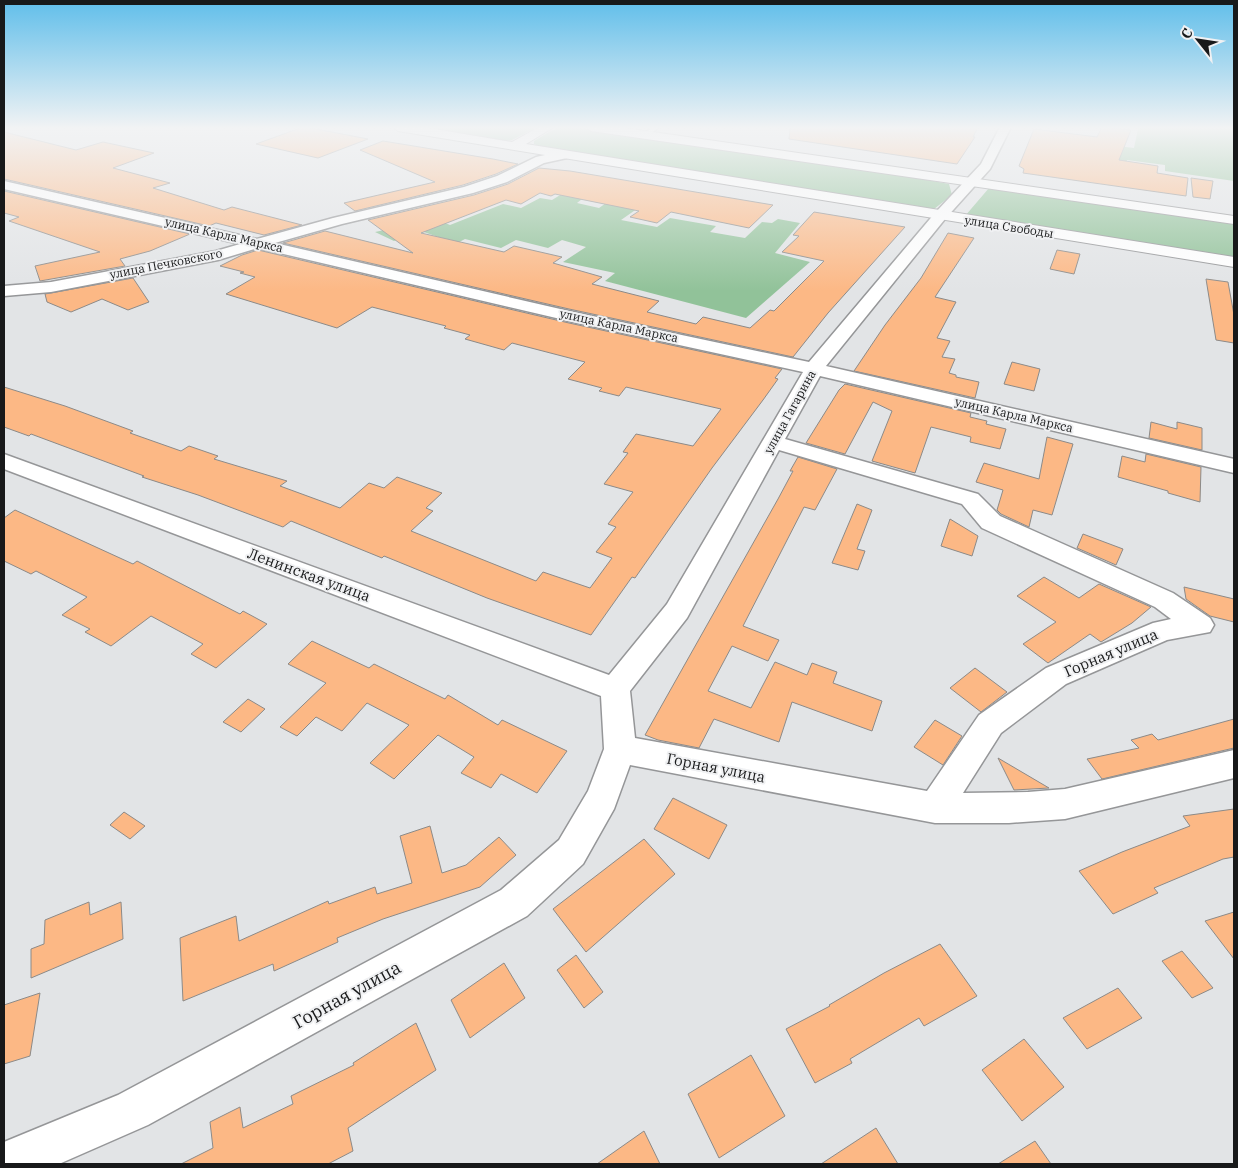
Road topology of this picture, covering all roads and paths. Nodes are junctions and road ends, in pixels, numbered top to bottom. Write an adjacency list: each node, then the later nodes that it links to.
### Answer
1 (494, 182): 8 (street, улица Печковского)
2 (727, 182): 6 (main road, улица Свободы)
3 (963, 182): 4 (main road)
4 (972, 183): 6 (street, улица Гагарина); 7 (main road)
5 (4, 185): 8 (street, улица Карла Маркса)
6 (940, 216): 9 (main road, улица Свободы); 11 (street, улица Гагарина)
7 (1234, 220)
8 (258, 243): 10 (street, улица Печковского); 11 (street, улица Карла Маркса)
9 (1234, 262)
10 (4, 291)
11 (814, 369): 12 (street, улица Гагарина); 14 (street, улица Карла Маркса)
12 (774, 442): 15 (street, улица Гагарина); 18 (street, Горная улица)
13 (4, 461): 15 (street, Ленинская улица)
14 (1234, 466)
15 (614, 689): 16 (street, Горная улица)
16 (620, 749): 18 (street, Горная улица); 19 (street, Горная улица)
17 (1234, 764): 18 (street)
18 (935, 808)
19 (6, 1164)

